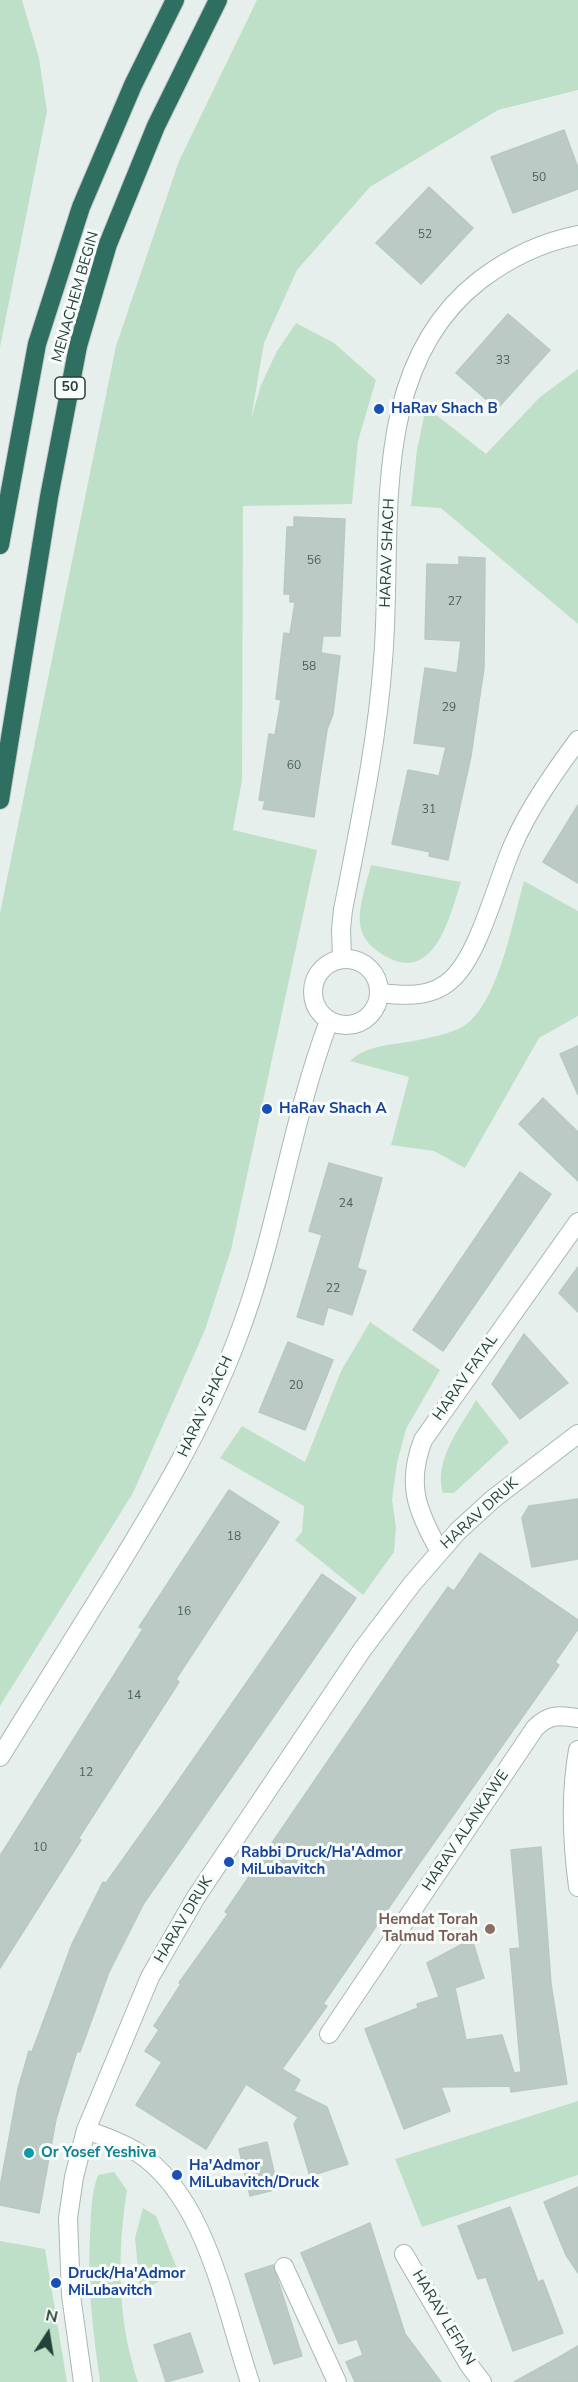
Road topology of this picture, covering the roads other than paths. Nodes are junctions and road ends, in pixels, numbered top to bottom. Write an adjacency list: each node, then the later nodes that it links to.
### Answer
1 (175, 0): 4 (highway, MENACHEM BEGIN)
2 (218, 0): 6 (highway, MENACHEM BEGIN / 50)
3 (578, 235): 7 (street, HARAV SHACH)
4 (0, 545)
5 (578, 740): 8 (street)
6 (0, 800)
7 (342, 958): 8 (street); 9 (street)
8 (380, 993): 9 (street)
9 (329, 1021): 15 (street, HARAV SHACH)
10 (578, 1222): 12 (street, HARAV FATAL)
11 (578, 1434): 12 (street, HARAV DRUK)
12 (440, 1550): 19 (street, HARAV DRUK)
13 (578, 1718): 18 (street, HARAV ALANKAWE)
14 (578, 1750): 16 (street)
15 (0, 1757)
16 (576, 1800): 17 (street)
17 (578, 1887)
18 (330, 2034)
19 (86, 2130): 22 (street, HARAV DRUK); 23 (street)
20 (404, 2254): 25 (street, HARAV LEFIAN)
21 (284, 2266): 24 (street)
22 (83, 2382)
23 (250, 2382)
24 (337, 2382)
25 (482, 2382)

